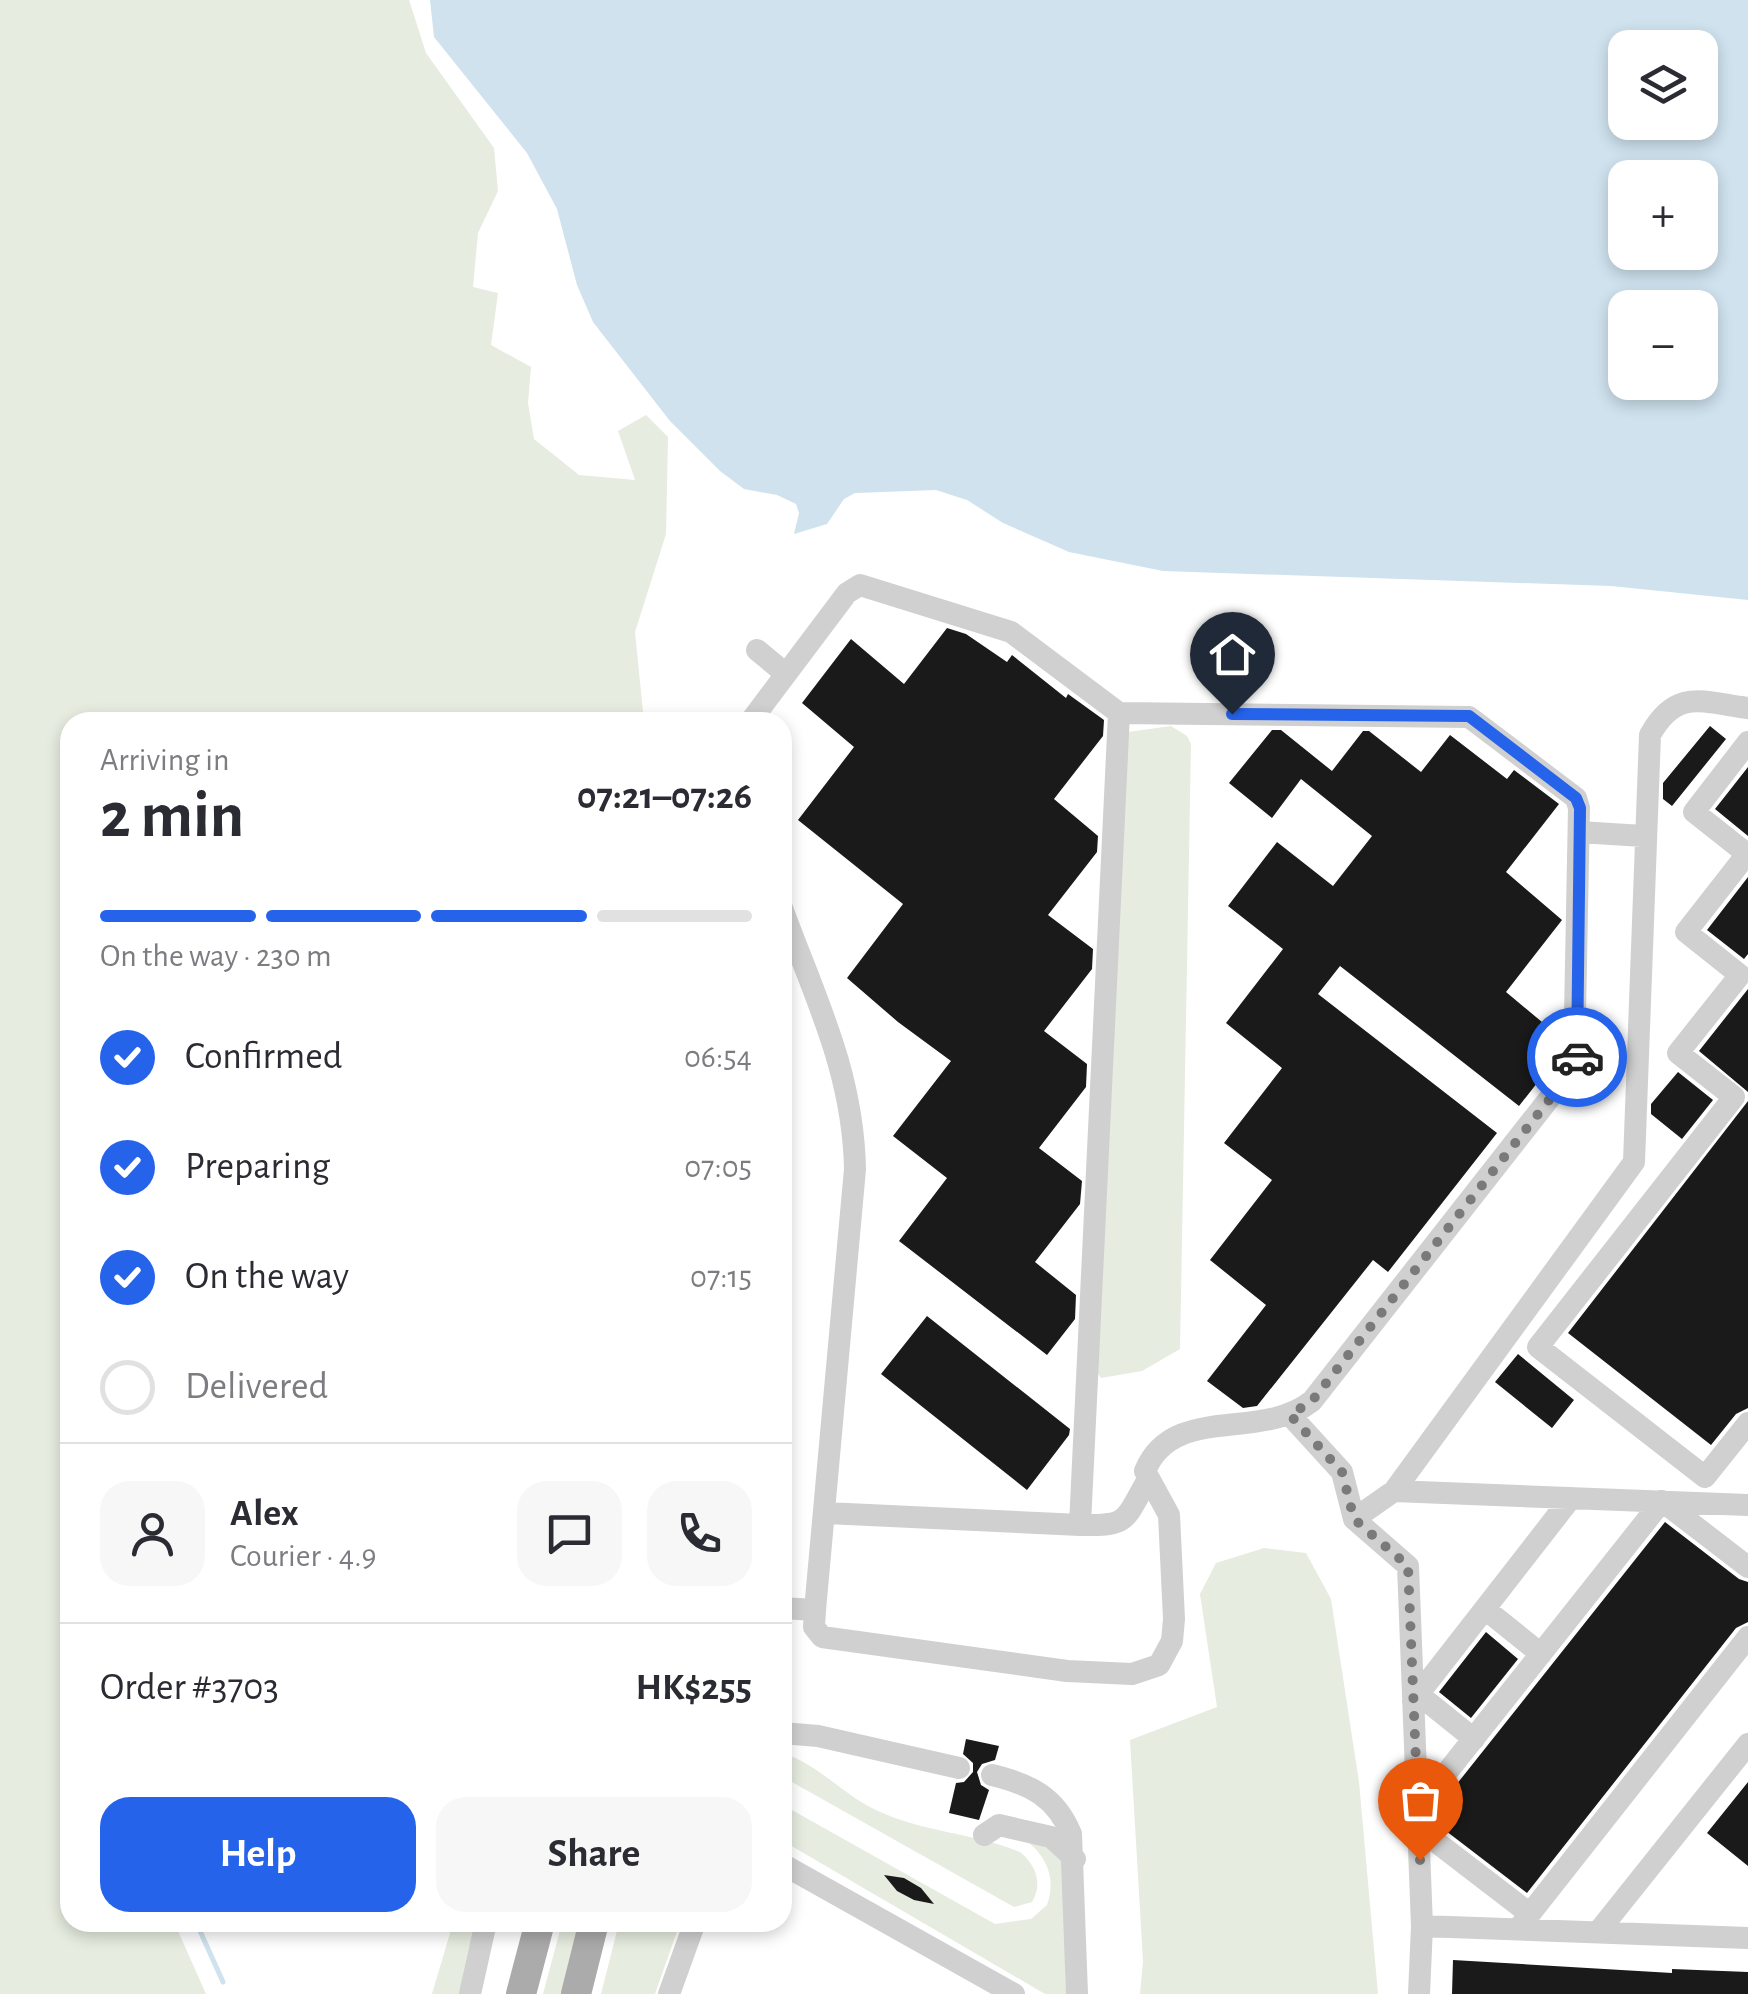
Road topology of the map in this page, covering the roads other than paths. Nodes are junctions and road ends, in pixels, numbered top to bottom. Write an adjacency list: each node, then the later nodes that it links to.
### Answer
1 (757, 650): 2 (lane)
2 (786, 674): 4 (lane); 5 (lane)
3 (1748, 708): 8 (lane)
4 (758, 712)
5 (1119, 713): 7 (lane); 23 (lane)
6 (1748, 742): 11 (lane)
7 (1579, 832): 8 (lane); 12 (lane)
8 (1643, 836): 10 (lane)
9 (792, 934): 21 (lane)
10 (1514, 1327): 11 (lane); 16 (lane)
11 (1538, 1347): 14 (lane)
12 (1290, 1415): 15 (lane); 22 (lane)
13 (1748, 1423): 14 (lane)
14 (1704, 1477): 19 (lane)
15 (1147, 1480): 23 (lane); 27 (lane)
16 (1394, 1491): 17 (lane); 22 (lane)
17 (1571, 1498): 18 (lane); 25 (lane)
18 (1662, 1502): 19 (lane); 24 (lane); 29 (lane)
19 (1703, 1503): 20 (lane)
20 (1748, 1505)
21 (826, 1513): 23 (lane); 27 (lane)
22 (1354, 1519): 30 (lane)
23 (1080, 1525)
24 (1748, 1568)
25 (1485, 1608): 29 (lane); 30 (lane)
26 (792, 1609): 27 (lane)
27 (815, 1610)
28 (1748, 1637): 40 (lane)
29 (1541, 1654): 32 (lane)
30 (1416, 1697): 32 (lane); 36 (lane)
31 (792, 1734): 34 (lane)
32 (1474, 1738): 36 (lane)
33 (1748, 1744): 47 (lane)
34 (960, 1768)
35 (992, 1775): 38 (lane)
36 (1418, 1819): 40 (lane); 41 (lane)
37 (984, 1835): 38 (lane)
38 (1075, 1860): 55 (lane)
39 (792, 1870): 54 (lane)
40 (1524, 1921): 41 (lane); 47 (lane)
41 (1422, 1926): 56 (lane)
42 (484, 1932): 49 (lane)
43 (537, 1932): 50 (main road)
44 (551, 1932): 51 (lane)
45 (592, 1932): 52 (main road)
46 (691, 1932): 53 (lane)
47 (1598, 1932): 48 (lane)
48 (1748, 1938)
49 (470, 1994)
50 (521, 1994)
51 (535, 1994)
52 (576, 1994)
53 (669, 1994)
54 (1014, 1994)
55 (1077, 1994)
56 (1419, 1994)

